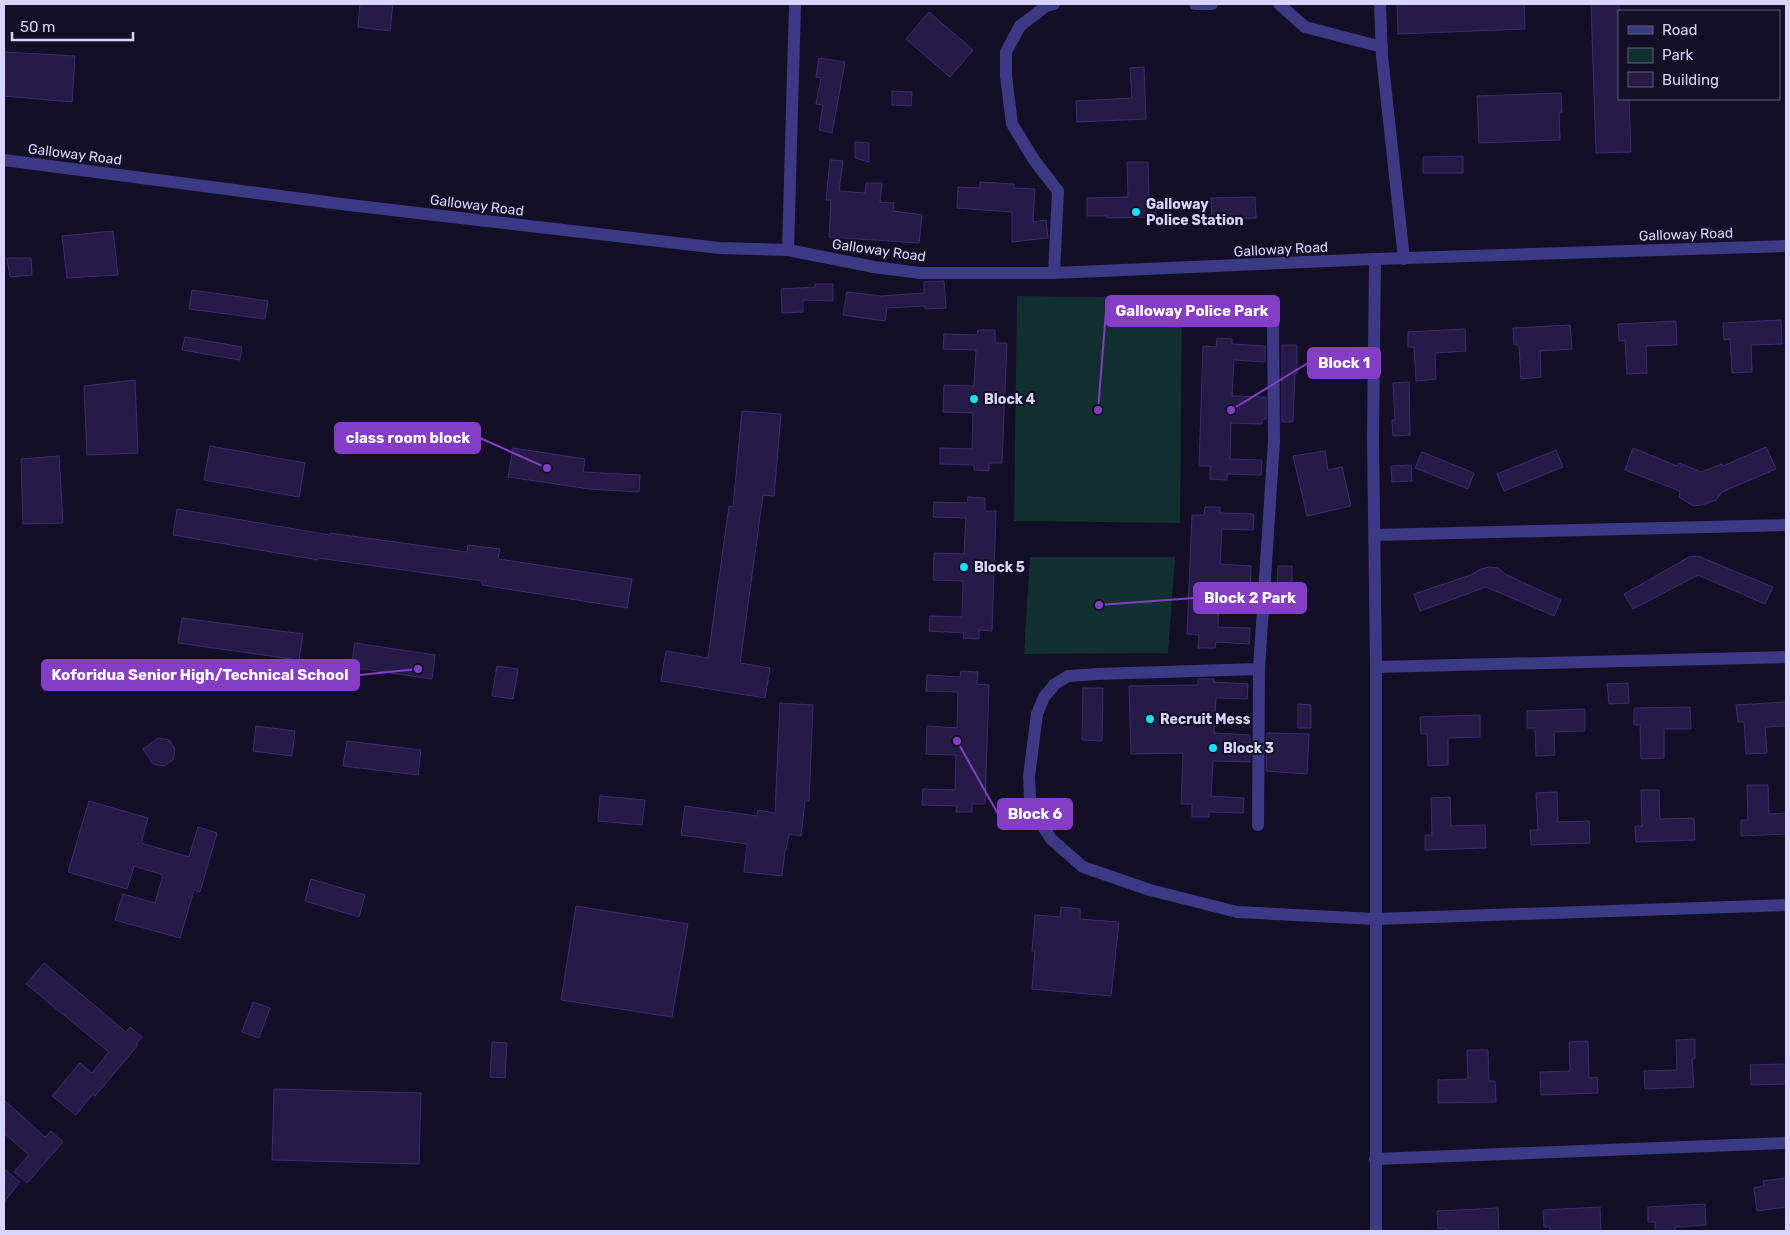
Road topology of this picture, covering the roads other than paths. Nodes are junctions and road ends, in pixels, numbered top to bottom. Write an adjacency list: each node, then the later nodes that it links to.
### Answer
1 (795, 4): 10 (street)
2 (1054, 4): 13 (street)
3 (1195, 4): 4 (street)
4 (1212, 4)
5 (1279, 4): 7 (street)
6 (1380, 4): 7 (street)
7 (1382, 47): 12 (street)
8 (4, 160): 10 (street, Galloway Road)
9 (1786, 246): 12 (street, Galloway Road)
10 (788, 250): 13 (street, Galloway Road)
11 (1375, 259): 12 (street, Galloway Road); 13 (street, Galloway Road); 16 (street)
12 (1404, 259)
13 (1054, 273)
14 (1273, 321): 19 (street)
15 (1786, 525): 16 (street)
16 (1375, 535): 18 (street)
17 (1786, 657): 18 (street)
18 (1376, 666): 22 (street)
19 (1259, 669): 20 (street); 22 (street)
20 (1258, 825)
21 (1786, 905): 22 (street)
22 (1375, 919): 24 (street)
23 (1786, 1142): 24 (street)
24 (1375, 1159): 25 (street)
25 (1376, 1231)

